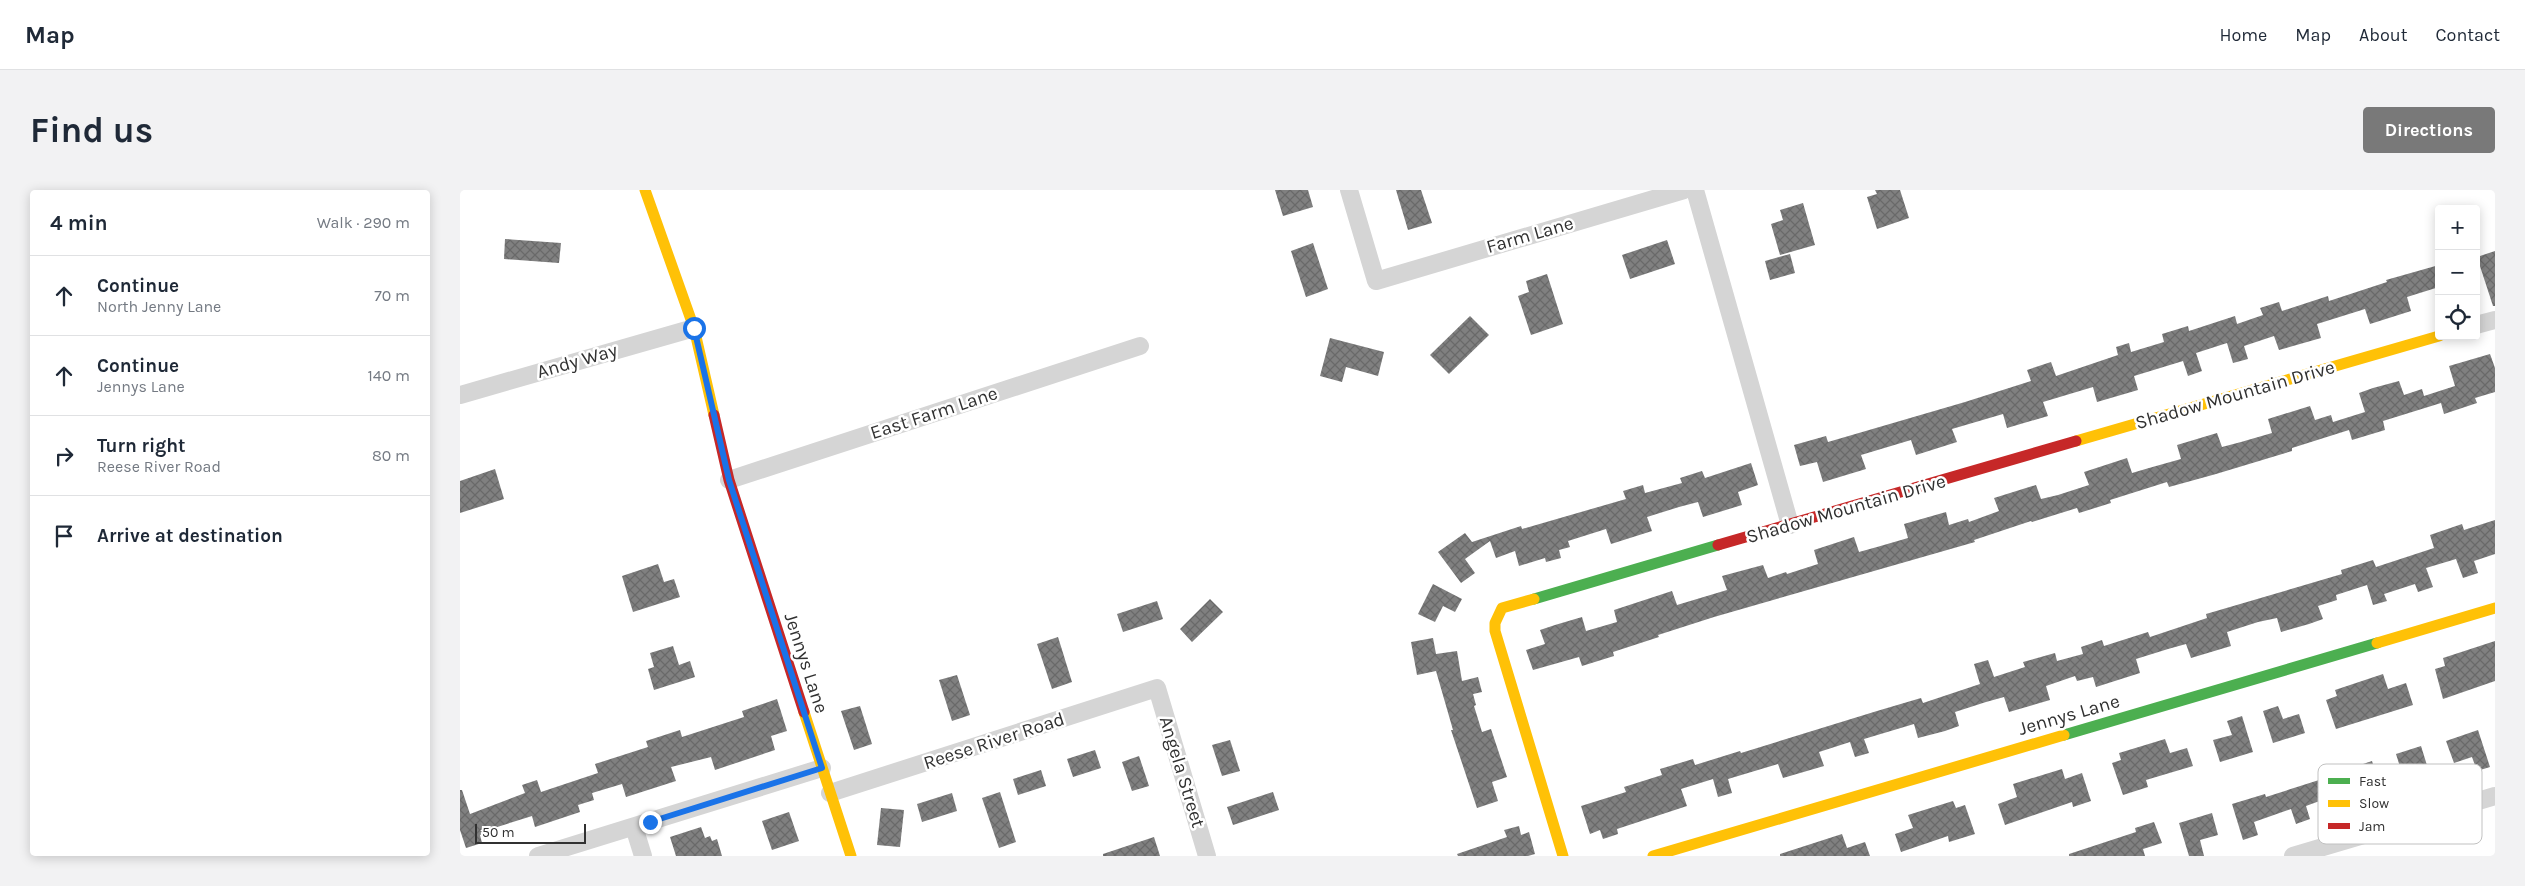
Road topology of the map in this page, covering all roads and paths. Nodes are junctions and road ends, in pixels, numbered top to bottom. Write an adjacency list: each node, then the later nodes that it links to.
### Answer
1 (645, 190): 7 (street, Jennys Lane)
2 (1349, 190): 3 (street, Farm Lane)
3 (1684, 190)
4 (1695, 190): 12 (street)
5 (2495, 320): 6 (street)
6 (2480, 325)
7 (694, 328): 10 (street, Andy Way); 11 (street, Jennys Lane)
8 (2435, 337): 12 (street, Shadow Mountain Drive)
9 (1140, 346): 11 (street, East Farm Lane)
10 (460, 395)
11 (729, 480): 15 (street, Jennys Lane)
12 (1790, 525): 25 (street, Shadow Mountain Drive)
13 (2495, 608): 26 (street, Jennys Lane)
14 (1157, 688): 16 (street, Reese River Road); 24 (street, Angela Street)
15 (822, 768): 16 (street, Jennys Lane); 19 (street)
16 (830, 793): 23 (street, Jennys Lane)
17 (2495, 796): 18 (street)
18 (2482, 800)
19 (634, 827): 21 (street); 22 (street)
20 (2333, 844): 27 (street)
21 (538, 856)
22 (643, 856)
23 (851, 856)
24 (1207, 856)
25 (1563, 856)
26 (1654, 856)
27 (2293, 856)

